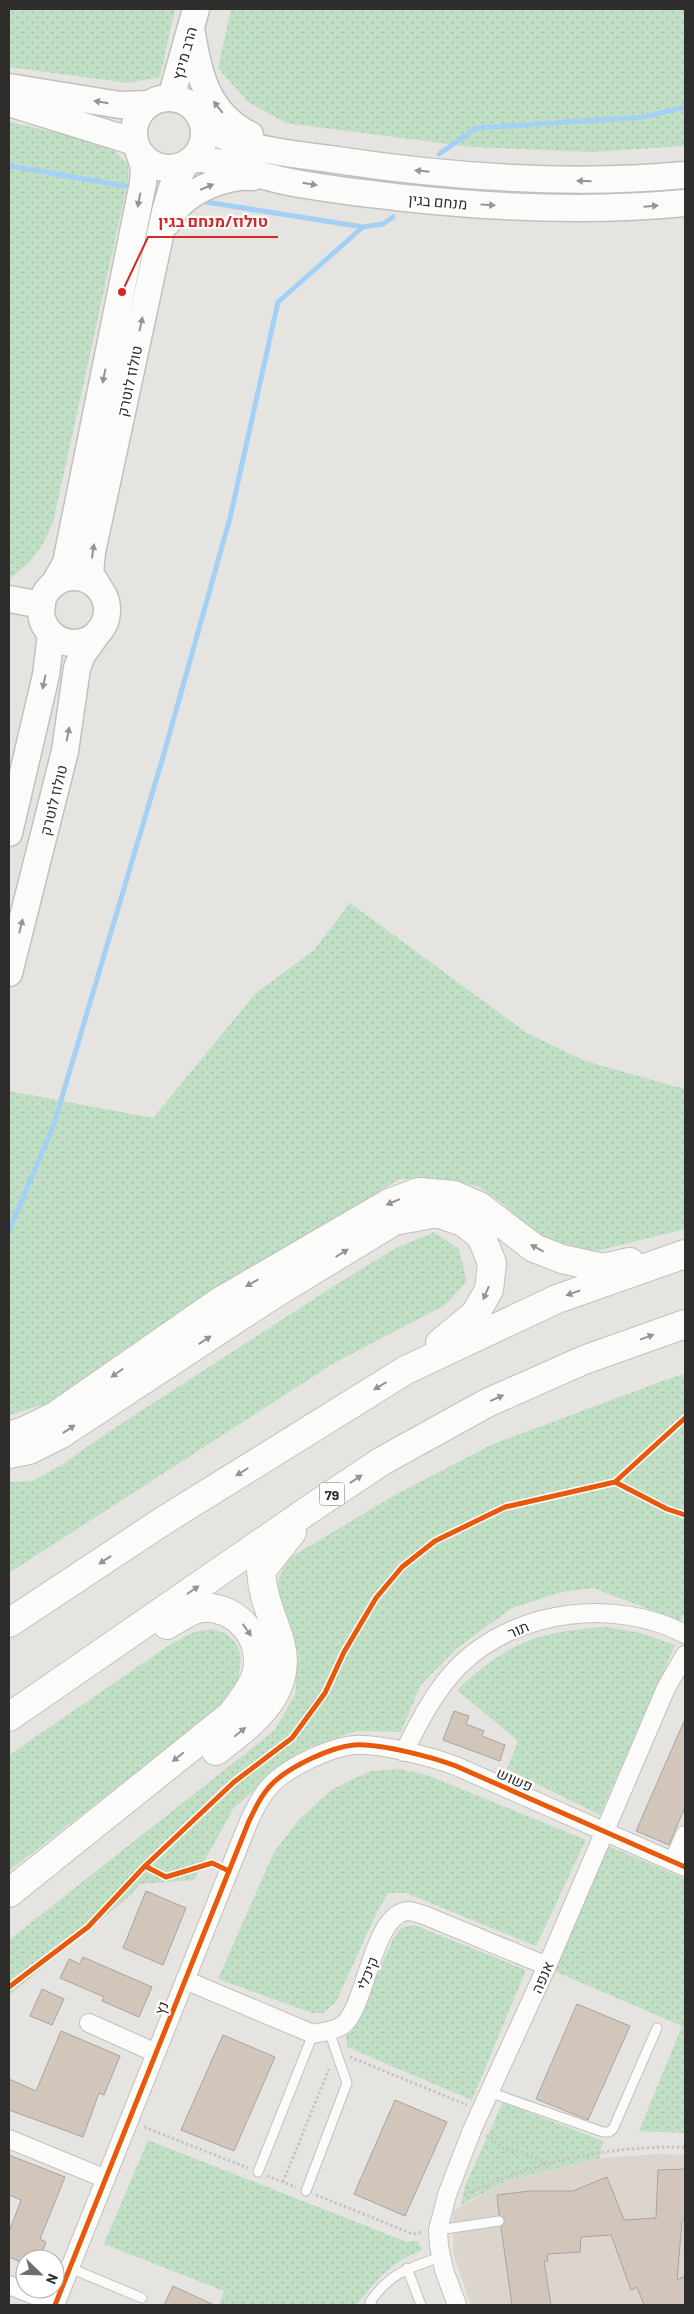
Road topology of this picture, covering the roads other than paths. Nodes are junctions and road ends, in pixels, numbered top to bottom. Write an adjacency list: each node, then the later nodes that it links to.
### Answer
1 (194, 19): 3 (main road, הרב מינץ); 7 (main road, one-way to 1)
2 (9, 86): 3 (main road, one-way to 2)
3 (160, 101): 5 (main road); 6 (main road)
4 (9, 103): 6 (main road)
5 (202, 120): 7 (main road, מנחם בגין); 8 (main road)
6 (137, 147): 8 (main road); 13 (main road, טולוז לוטרק, one-way to 13)
7 (286, 152): 9 (main road, מנחם בגין, one-way to 7)
8 (189, 162): 10 (main road, מנחם בגין); 12 (main road, טולוז לוטרק)
9 (685, 175)
10 (282, 180): 11 (main road, מנחם בגין, one-way to 11); 12 (main road, one-way to 10)
11 (685, 203)
12 (161, 232): 14 (main road, טולוז לוטרק, one-way to 12)
13 (48, 594): 14 (main road); 15 (main road); 17 (main road)
14 (104, 596): 16 (main road)
15 (9, 600)
16 (99, 631): 17 (main road); 19 (main road, טולוז לוטרק, one-way to 16)
17 (51, 634): 18 (main road, one-way to 18)
18 (9, 833)
19 (9, 973)
20 (685, 1249): 24 (highway, one-way to 24)
21 (685, 1254): 23 (highway, one-way to 23)
22 (685, 1324): 28 (highway, 79, one-way to 22)
23 (406, 1370): 25 (highway, one-way to 23); 29 (highway, one-way to 29)
24 (9, 1436)
25 (45, 1443): 26 (highway); 27 (highway)
26 (9, 1454)
27 (9, 1460)
28 (313, 1506): 32 (highway, 79, one-way to 28); 39 (highway, one-way to 28)
29 (9, 1623)
30 (685, 1634): 33 (street, תור)
31 (685, 1655): 35 (street, אנפה)
32 (9, 1718): 38 (highway, one-way to 38)
33 (404, 1752): 34 (street, פשוש); 35 (street, פשוש)
34 (328, 1753): 41 (street, נץ)
35 (605, 1832): 37 (street, פשוש); 40 (street, אנפה)
36 (685, 1835): 37 (street)
37 (679, 1864)
38 (9, 1892)
39 (9, 1914)
40 (547, 1966): 44 (street, קיכלי); 46 (street, אנפה)
41 (185, 1980): 44 (street); 45 (street, נץ)
42 (89, 2023): 45 (street)
43 (657, 2028): 46 (lane)
44 (321, 2032): 48 (lane); 50 (lane)
45 (156, 2053): 49 (street, נץ)
46 (490, 2092): 52 (street, אנפה)
47 (9, 2139): 49 (street)
48 (258, 2172)
49 (106, 2179): 54 (street, נץ)
50 (306, 2191)
51 (500, 2221): 52 (lane)
52 (439, 2222): 53 (street, אנפה)
53 (441, 2257): 55 (lane); 61 (street, אנפה)
54 (70, 2268): 57 (lane); 58 (street, נץ)
55 (407, 2268): 59 (lane); 60 (lane)
56 (9, 2285): 58 (street)
57 (142, 2298)
58 (55, 2305)
59 (372, 2305)
60 (421, 2305)
61 (457, 2305)

